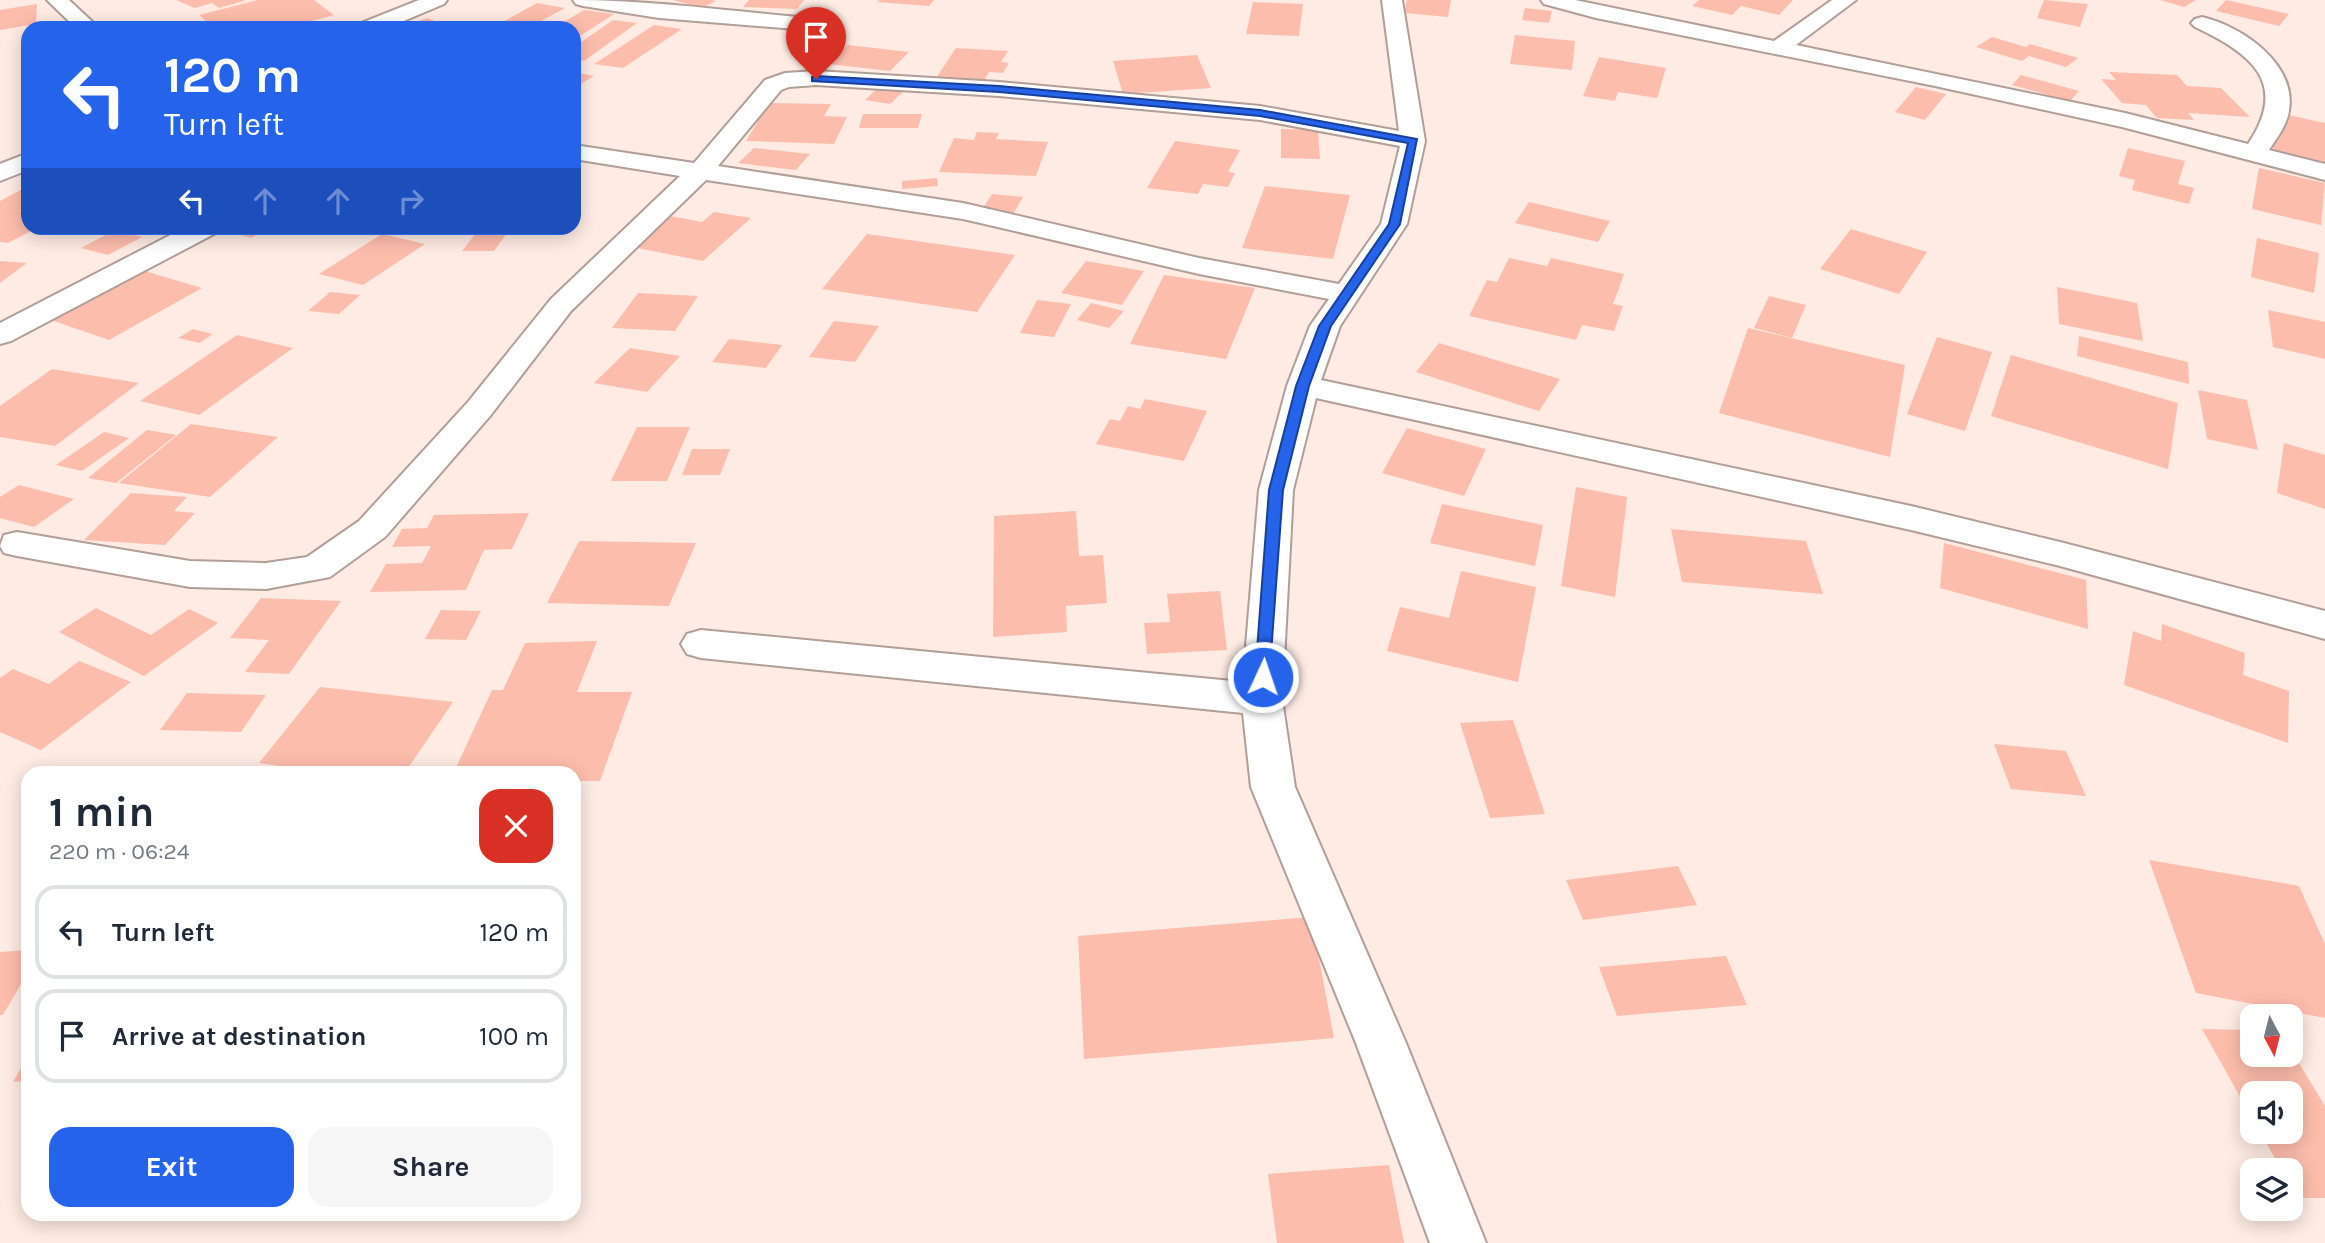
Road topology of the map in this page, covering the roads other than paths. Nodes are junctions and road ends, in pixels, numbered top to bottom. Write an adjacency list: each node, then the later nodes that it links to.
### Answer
1 (57, 0): 7 (street)
2 (437, 0): 8 (street)
3 (583, 0): 10 (street)
4 (1392, 0): 12 (street)
5 (1551, 0): 11 (street)
6 (1846, 0): 11 (street)
7 (80, 21)
8 (386, 21)
9 (2202, 23): 14 (street)
10 (807, 24)
11 (1776, 49): 14 (street)
12 (1413, 141): 16 (street); 20 (street)
13 (581, 153): 16 (street)
14 (2254, 154): 17 (street)
15 (21, 164): 18 (street)
16 (699, 172): 20 (street); 23 (street)
17 (2325, 172)
18 (0, 173)
19 (191, 235): 21 (street)
20 (1348, 294): 22 (street)
21 (0, 335)
22 (1303, 386): 24 (street); 26 (street)
23 (17, 544)
24 (2325, 625)
25 (701, 645): 26 (street)
26 (1262, 699): 27 (street)
27 (1458, 1243)

